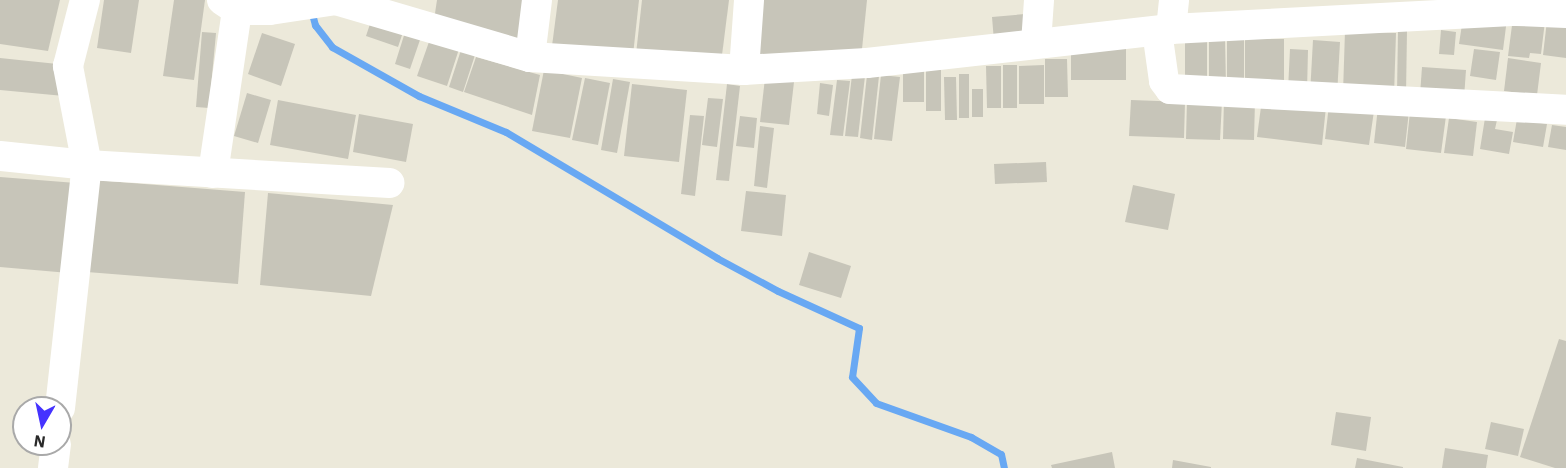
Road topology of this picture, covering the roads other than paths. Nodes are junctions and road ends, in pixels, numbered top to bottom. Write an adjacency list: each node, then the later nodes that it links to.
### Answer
1 (85, 0): 14 (street)
2 (537, 0): 10 (street)
3 (749, 0): 11 (street)
4 (1039, 0): 9 (street)
5 (1174, 0): 8 (street)
6 (230, 5): 10 (street); 15 (street)
7 (1566, 13): 8 (street)
8 (1164, 30): 9 (street); 12 (street)
9 (1036, 43): 11 (street)
10 (530, 57): 11 (street)
11 (744, 70)
12 (1566, 110)
13 (0, 156): 14 (street)
14 (87, 165): 15 (street); 17 (street)
15 (213, 173): 16 (street)
16 (389, 183)
17 (61, 396)

